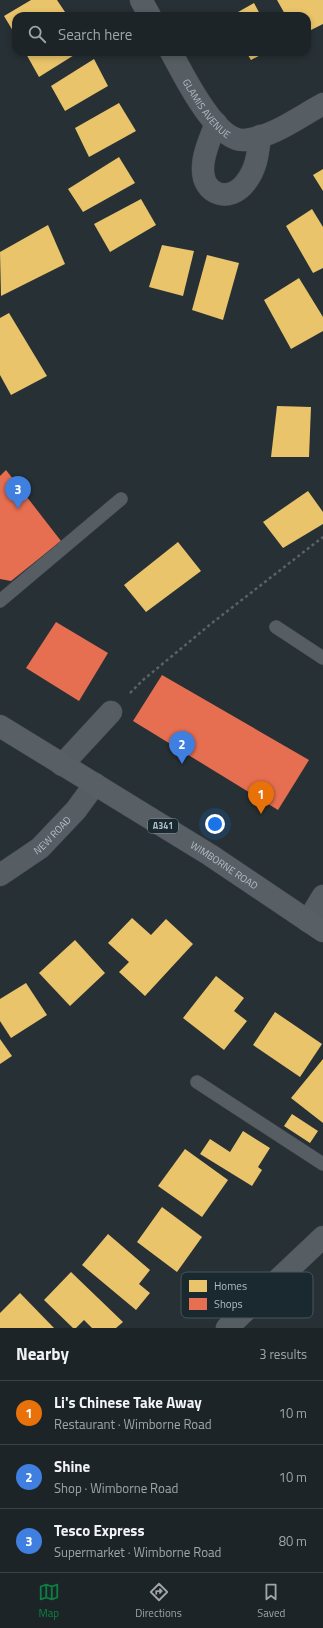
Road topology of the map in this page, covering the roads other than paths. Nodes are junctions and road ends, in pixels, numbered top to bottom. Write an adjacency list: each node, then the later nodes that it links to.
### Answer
1 (141, 0): 2 (street)
2 (148, 12)
3 (173, 56): 5 (street, GLAMIS AVENUE)
4 (323, 104): 6 (street, GLAMIS AVENUE)
5 (216, 123): 6 (street, GLAMIS AVENUE); 6 (street)
6 (260, 136)
7 (122, 499): 8 (lane)
8 (0, 601)
9 (276, 628): 10 (lane)
10 (323, 658)
11 (111, 712): 13 (street)
12 (0, 726): 13 (main road, WIMBORNE ROAD / A341)
13 (62, 765): 14 (main road, WIMBORNE ROAD / A341)
14 (95, 784): 15 (street, NEW ROAD); 17 (main road, WIMBORNE ROAD / A341)
15 (0, 875)
16 (323, 896): 17 (street)
17 (315, 926)
18 (197, 1082): 19 (lane)
19 (323, 1164)
20 (323, 1237): 21 (street)
21 (286, 1272)
22 (238, 1318): 23 (street)
23 (227, 1328)

